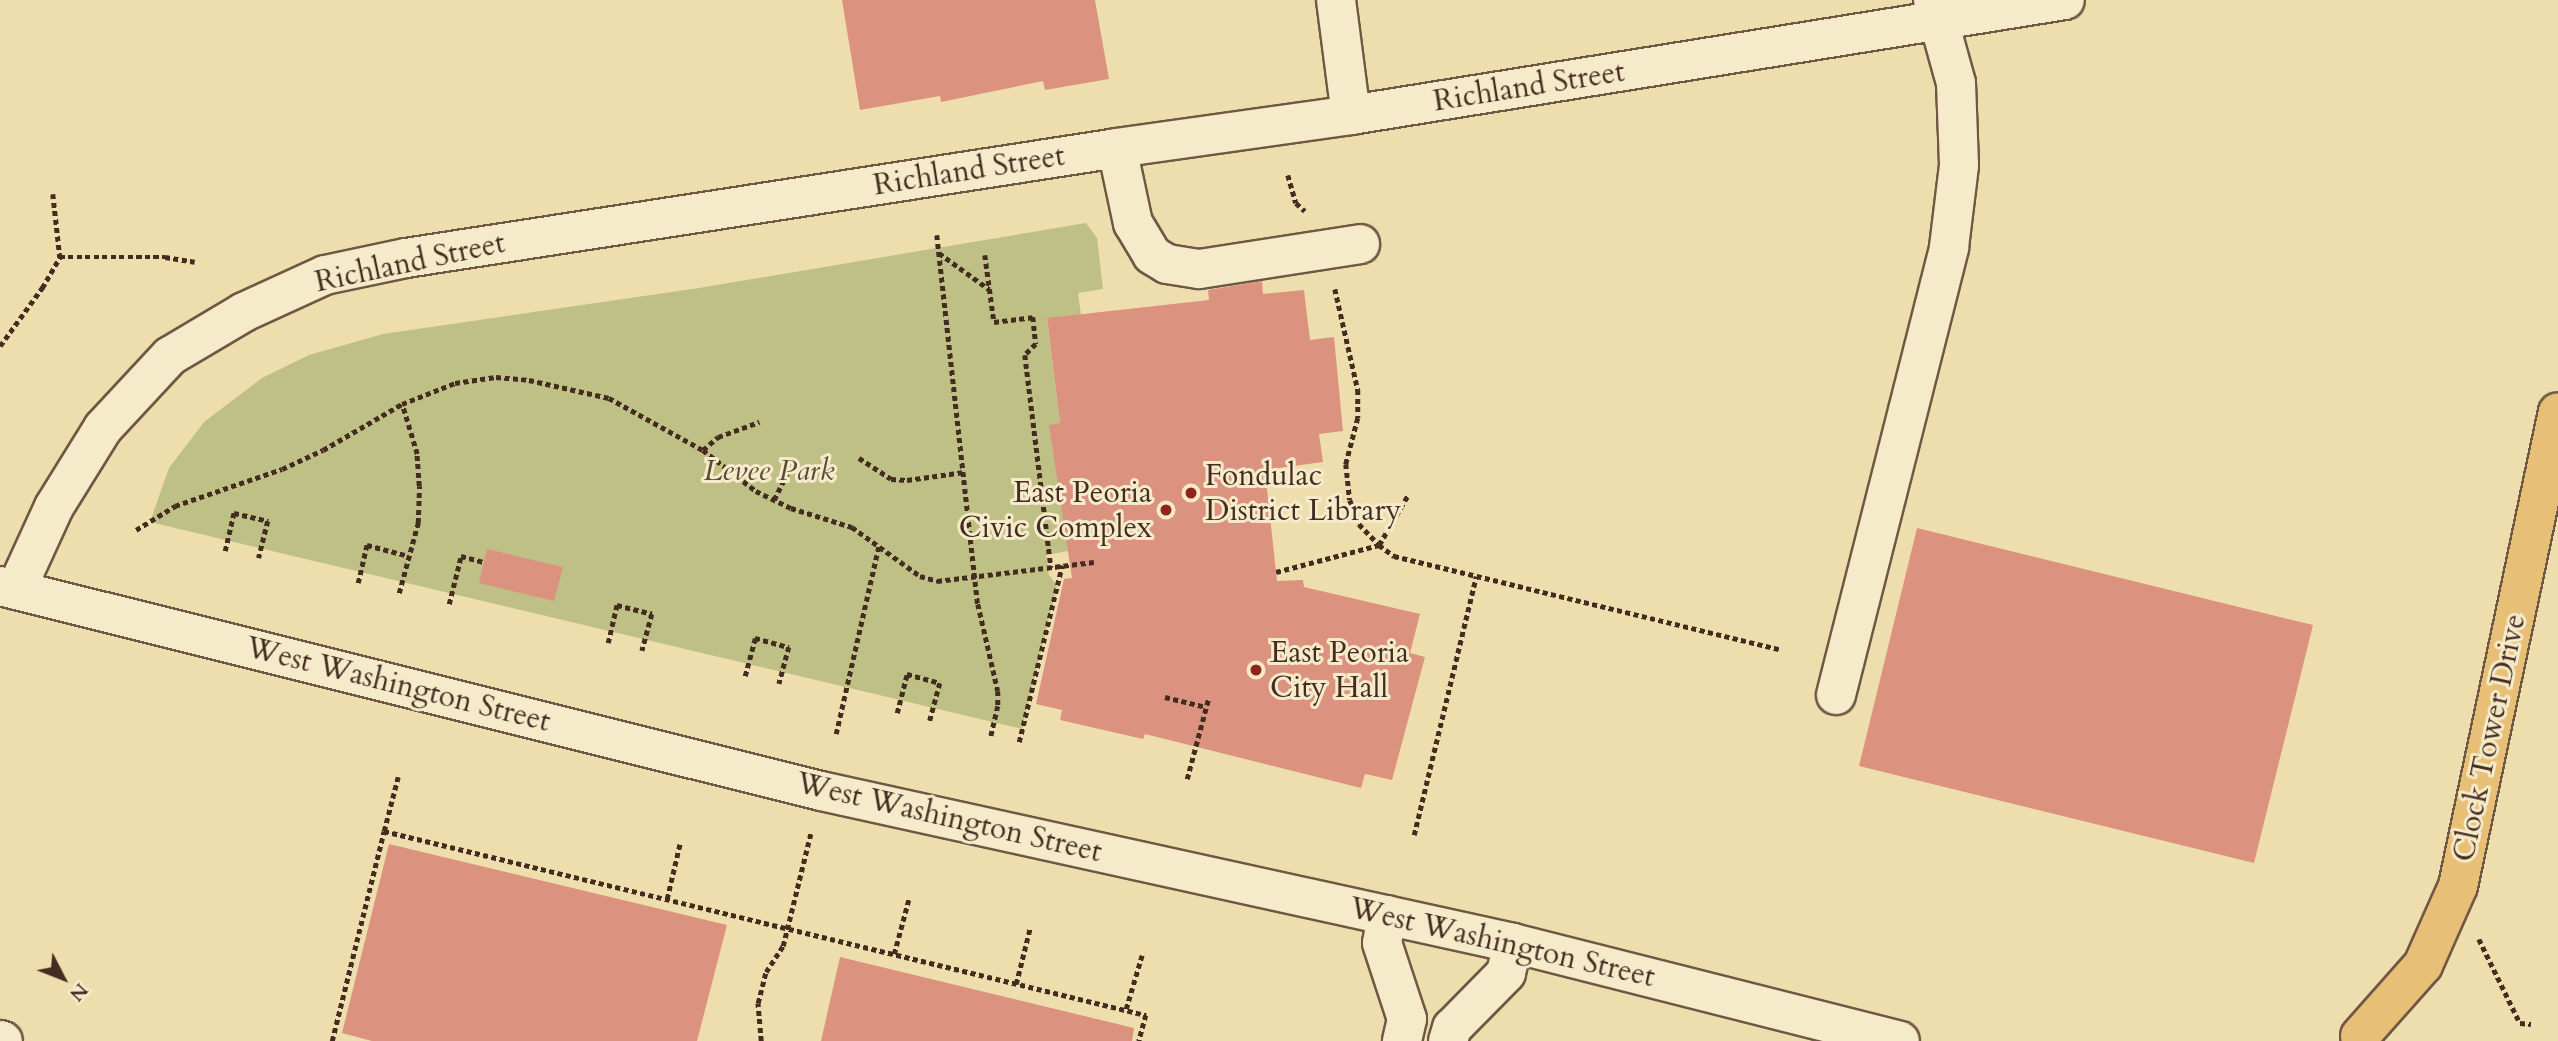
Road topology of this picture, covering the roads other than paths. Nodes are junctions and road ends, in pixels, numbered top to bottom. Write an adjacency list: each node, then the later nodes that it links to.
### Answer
1 (1336, 0): 4 (street)
2 (2065, 0): 3 (street, Richland Street)
3 (1936, 11): 4 (street, Richland Street); 9 (street)
4 (1351, 115): 5 (street, Richland Street)
5 (1117, 148): 6 (street); 8 (street, Richland Street)
6 (1360, 244)
7 (2558, 412): 12 (main road, Clock Tower Drive)
8 (8, 588): 10 (street, West Washington Street)
9 (1836, 695)
10 (1387, 915): 11 (street, West Washington Street); 13 (street)
11 (1513, 943): 14 (street); 15 (street, West Washington Street)
12 (2369, 1039)
13 (1402, 1041)
14 (1448, 1041)
15 (1900, 1041)

